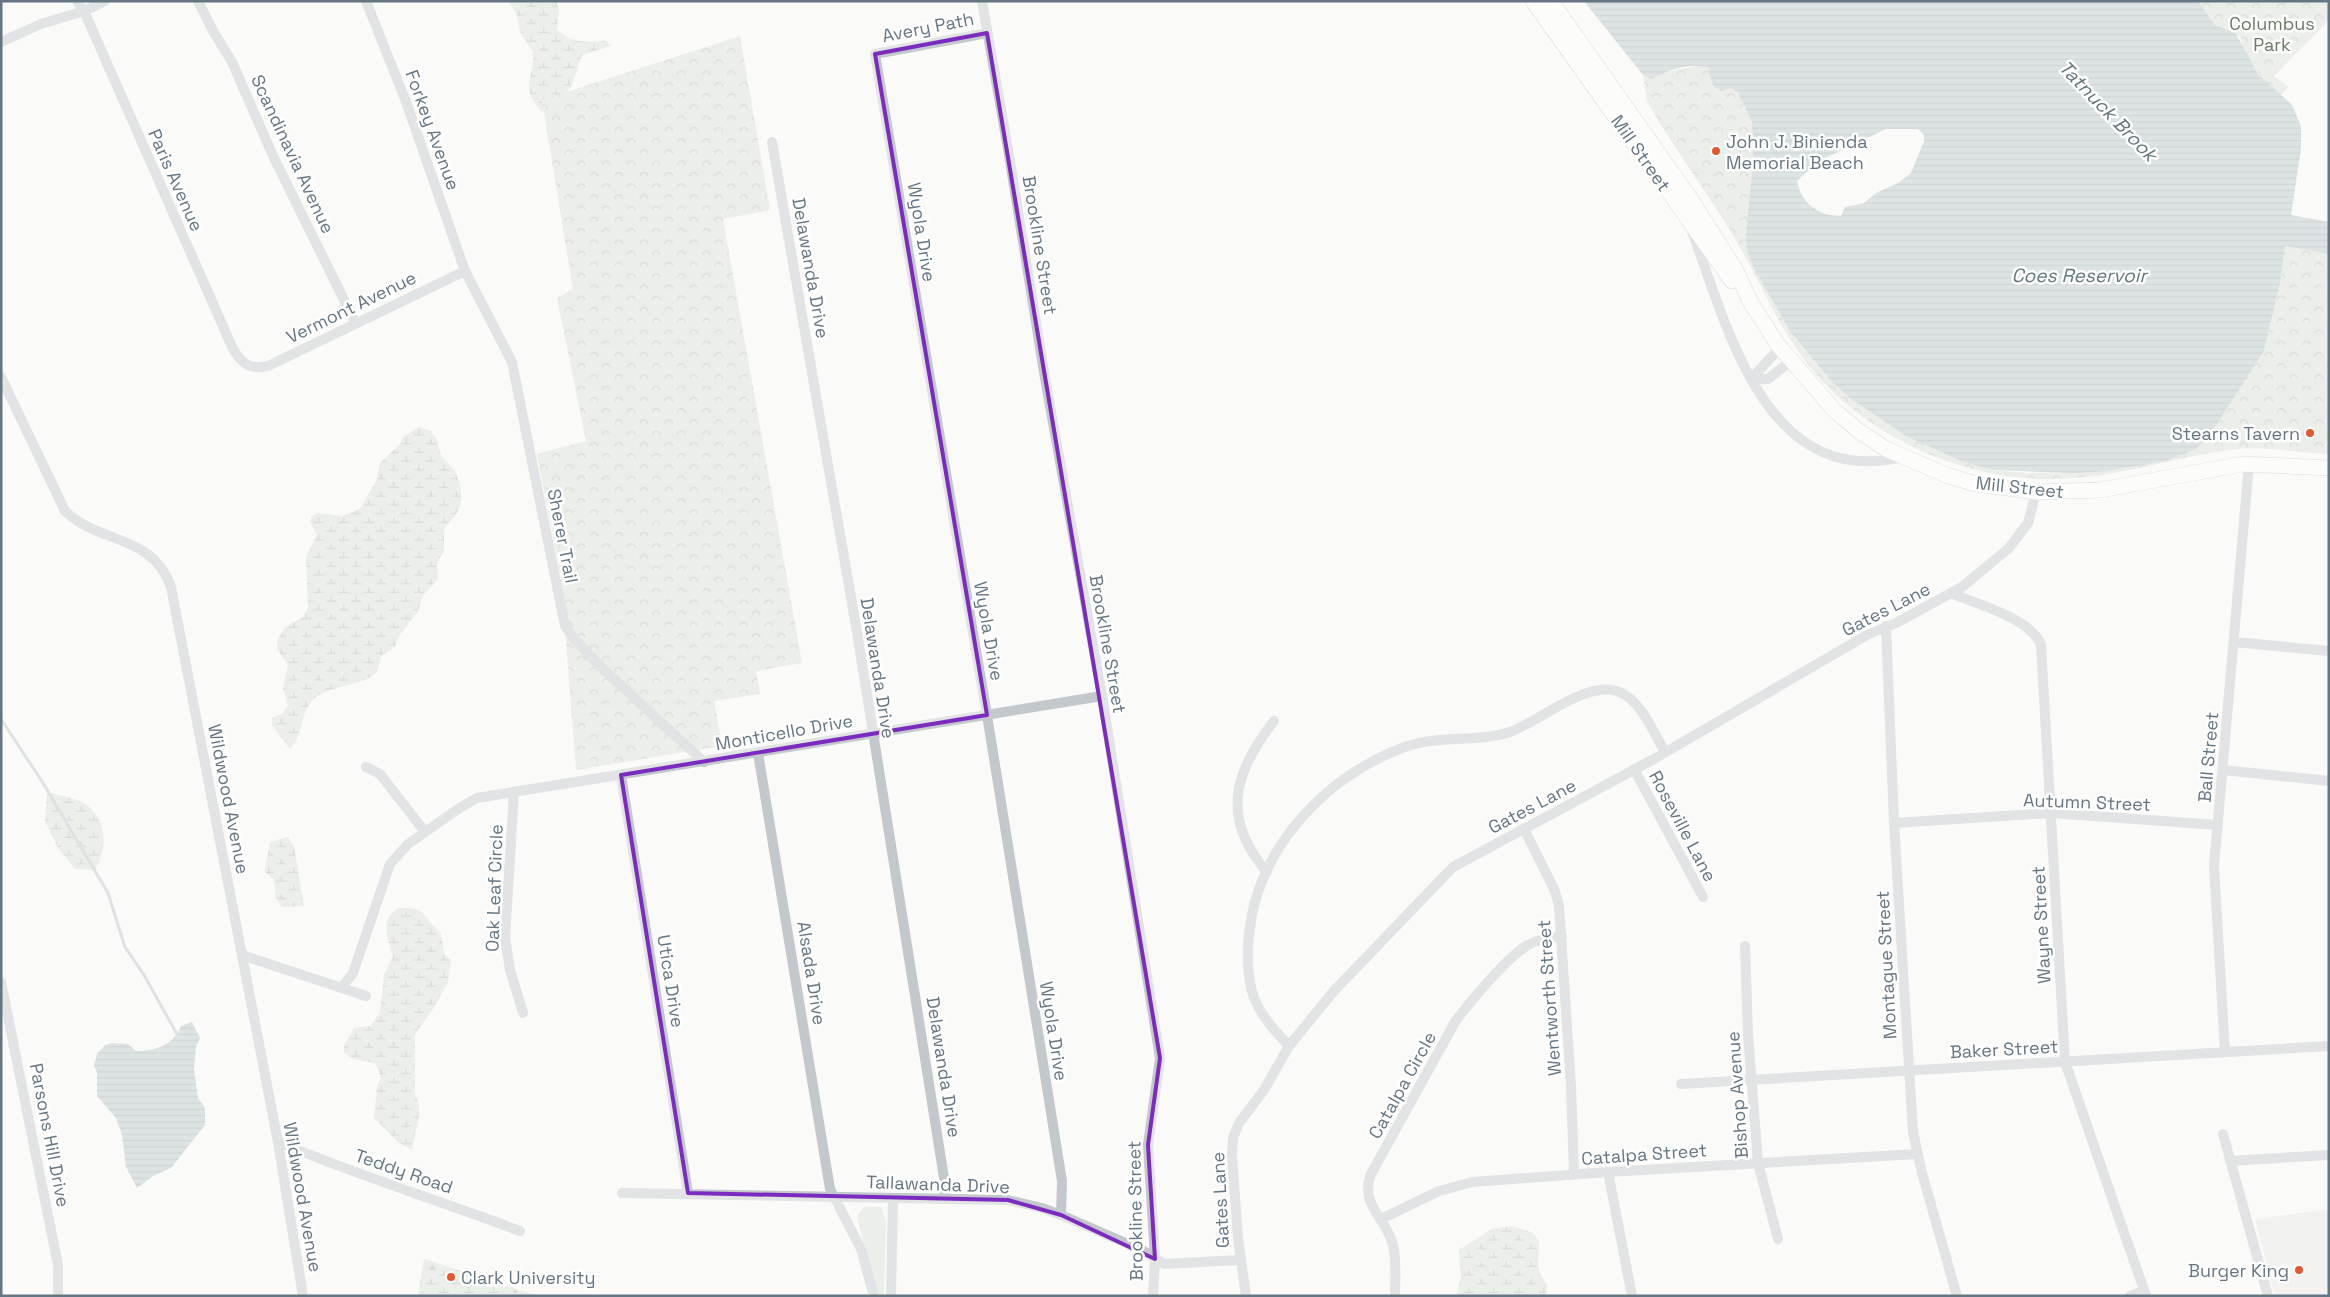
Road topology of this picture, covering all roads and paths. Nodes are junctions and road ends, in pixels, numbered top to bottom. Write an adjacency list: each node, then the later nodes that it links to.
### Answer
1 (78, 1): 8 (street, Paris Avenue)
2 (105, 1): 8 (street)
3 (198, 1): 16 (street, Scandinavia Avenue)
4 (366, 1): 14 (street, Forkey Avenue)
5 (982, 1): 9 (street, Brookline Street)
6 (1533, 1): 13 (main road, Mill Street)
7 (1551, 1): 15 (main road, Mill Street)
8 (84, 12): 10 (street); 19 (street, Paris Avenue)
9 (987, 33): 11 (street, Avery Path); 30 (street, Brookline Street)
10 (1, 42)
11 (875, 54): 31 (street, Wyola Drive)
12 (772, 142): 33 (street, Delawanda Drive)
13 (1686, 215): 15 (main road, Mill Street); 21 (street)
14 (465, 271): 16 (street, Vermont Avenue); 36 (street, Sherer Trail)
15 (1751, 303): 17 (main road, Mill Street)
16 (355, 322): 19 (street, Vermont Avenue)
17 (1780, 348): 18 (main road, Mill Street); 21 (street)
18 (1790, 360): 21 (street); 22 (main road, Mill Street)
19 (251, 367)
20 (1, 377): 52 (street, Wildwood Avenue)
21 (1751, 379): 22 (street)
22 (1903, 457): 25 (main road, Mill Street)
23 (2249, 464): 24 (main road, Mill Street); 25 (main road, Mill Street); 28 (street, Ball Street)
24 (2329, 468)
25 (2036, 492): 26 (street, Gates Lane)
26 (1951, 593): 27 (street, Gates Lane); 43 (street, Wayne Street)
27 (1886, 626): 34 (street, Gates Lane); 44 (street, Montague Street)
28 (2234, 642): 29 (street); 39 (street, Ball Street)
29 (2329, 651)
30 (1102, 696): 31 (street, Monticello Drive); 81 (street, Brookline Street)
31 (987, 715): 33 (street, Monticello Drive); 77 (street, Wyola Drive)
32 (1274, 721): 48 (street)
33 (873, 733): 35 (street, Monticello Drive); 76 (street, Delawanda Drive)
34 (1665, 752): 38 (street, Gates Lane); 48 (street)
35 (758, 753): 36 (street, Monticello Drive); 74 (street, Alsada Drive)
36 (704, 762): 40 (street, Monticello Drive)
37 (366, 766): 47 (street)
38 (1634, 769): 46 (street, Gates Lane); 49 (street, Roseville Lane)
39 (2223, 770): 41 (street); 45 (street, Ball Street)
40 (621, 776): 42 (street, Monticello Drive); 73 (street, Utica Drive)
41 (2329, 781)
42 (514, 792): 47 (street, Monticello Drive); 56 (street, Oak Leaf Circle)
43 (2051, 813): 44 (street, Autumn Street); 45 (street, Autumn Street); 60 (street, Wayne Street)
44 (1894, 823): 61 (street, Montague Street)
45 (2218, 825): 59 (street, Ball Street)
46 (1524, 829): 50 (street, Wentworth Street); 57 (street, Gates Lane)
47 (425, 832): 54 (street, Monticello Drive)
48 (1267, 872): 57 (street)
49 (1703, 898)
50 (1562, 936): 71 (street, Wentworth Street); 78 (street, Catalpa Circle)
51 (1744, 946): 62 (street, Bishop Avenue)
52 (242, 955): 54 (street); 65 (street, Wildwood Avenue)
53 (1, 982): 84 (street, Parsons Hill Drive)
54 (342, 987): 55 (street)
55 (366, 996)
56 (523, 1013)
57 (1289, 1046): 82 (street, Gates Lane)
58 (2329, 1046): 59 (street, Baker Street)
59 (2226, 1052): 60 (street, Baker Street)
60 (2065, 1062): 61 (street, Baker Street); 83 (street, Wayne Street)
61 (1908, 1071): 62 (street, Baker Street); 66 (street, Montague Street)
62 (1752, 1080): 63 (street, Baker Street); 69 (street, Bishop Avenue)
63 (1681, 1084)
64 (2223, 1134): 68 (street)
65 (278, 1142): 79 (street, Teddy Road); 85 (street, Wildwood Avenue)
66 (1917, 1154): 69 (street, Catalpa Street); 92 (street, Montague Street)
67 (2329, 1155): 68 (street)
68 (2230, 1161): 94 (street)
69 (1758, 1163): 70 (street, Catalpa Street); 80 (street, Bishop Avenue)
70 (1608, 1172): 71 (street, Catalpa Street); 91 (street)
71 (1574, 1174): 78 (street, Catalpa Street)
72 (622, 1193): 73 (street, Tallawanda Drive)
73 (688, 1193): 74 (street, Tallawanda Drive)
74 (834, 1198): 75 (street, Tallawanda Drive); 86 (street, Alsada Drive)
75 (893, 1199): 76 (street, Tallawanda Drive); 87 (street)
76 (945, 1199): 77 (street, Tallawanda Drive)
77 (1061, 1215): 81 (street, Tallawanda Drive)
78 (1381, 1219): 90 (street, Catalpa Circle)
79 (520, 1231)
80 (1778, 1239)
81 (1155, 1259): 82 (street, Tallawanda Drive); 88 (street, Brookline Street)
82 (1240, 1260): 89 (street, Gates Lane)
83 (2145, 1293): 93 (street)
84 (58, 1296)
85 (303, 1296)
86 (874, 1296)
87 (891, 1296)
88 (1153, 1296)
89 (1246, 1296)
90 (1395, 1296)
91 (1632, 1296)
92 (1957, 1296)
93 (2130, 1296)
94 (2268, 1296)

